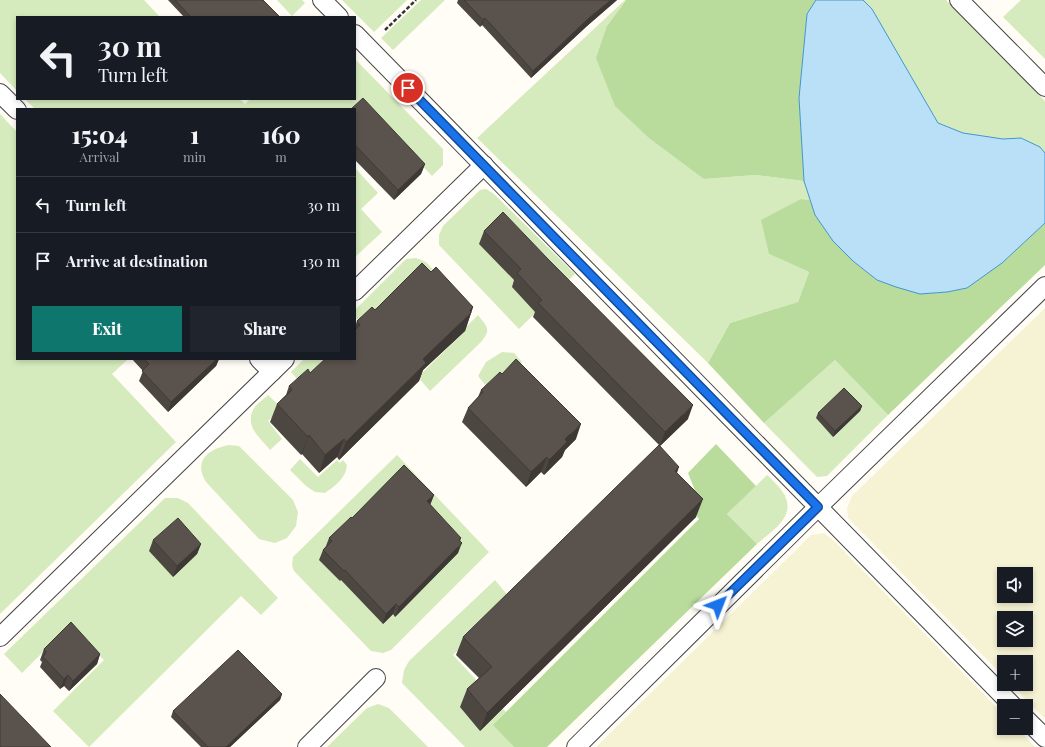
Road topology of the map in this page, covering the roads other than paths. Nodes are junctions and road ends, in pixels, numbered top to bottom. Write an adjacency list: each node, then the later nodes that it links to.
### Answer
1 (322, 0): 3 (lane)
2 (959, 0): 5 (lane)
3 (338, 16)
4 (356, 35): 8 (lane)
5 (1045, 86)
6 (0, 93): 7 (lane)
7 (16, 109)
8 (484, 165): 10 (lane); 14 (lane)
9 (1045, 286): 14 (lane)
10 (356, 290)
11 (260, 360): 13 (lane)
12 (284, 360): 13 (lane)
13 (272, 372): 15 (lane)
14 (818, 507): 17 (lane); 21 (lane)
15 (0, 637)
16 (376, 678): 20 (lane)
17 (1006, 699)
18 (1033, 726): 19 (lane)
19 (1045, 738)
20 (307, 747)
21 (576, 747)

